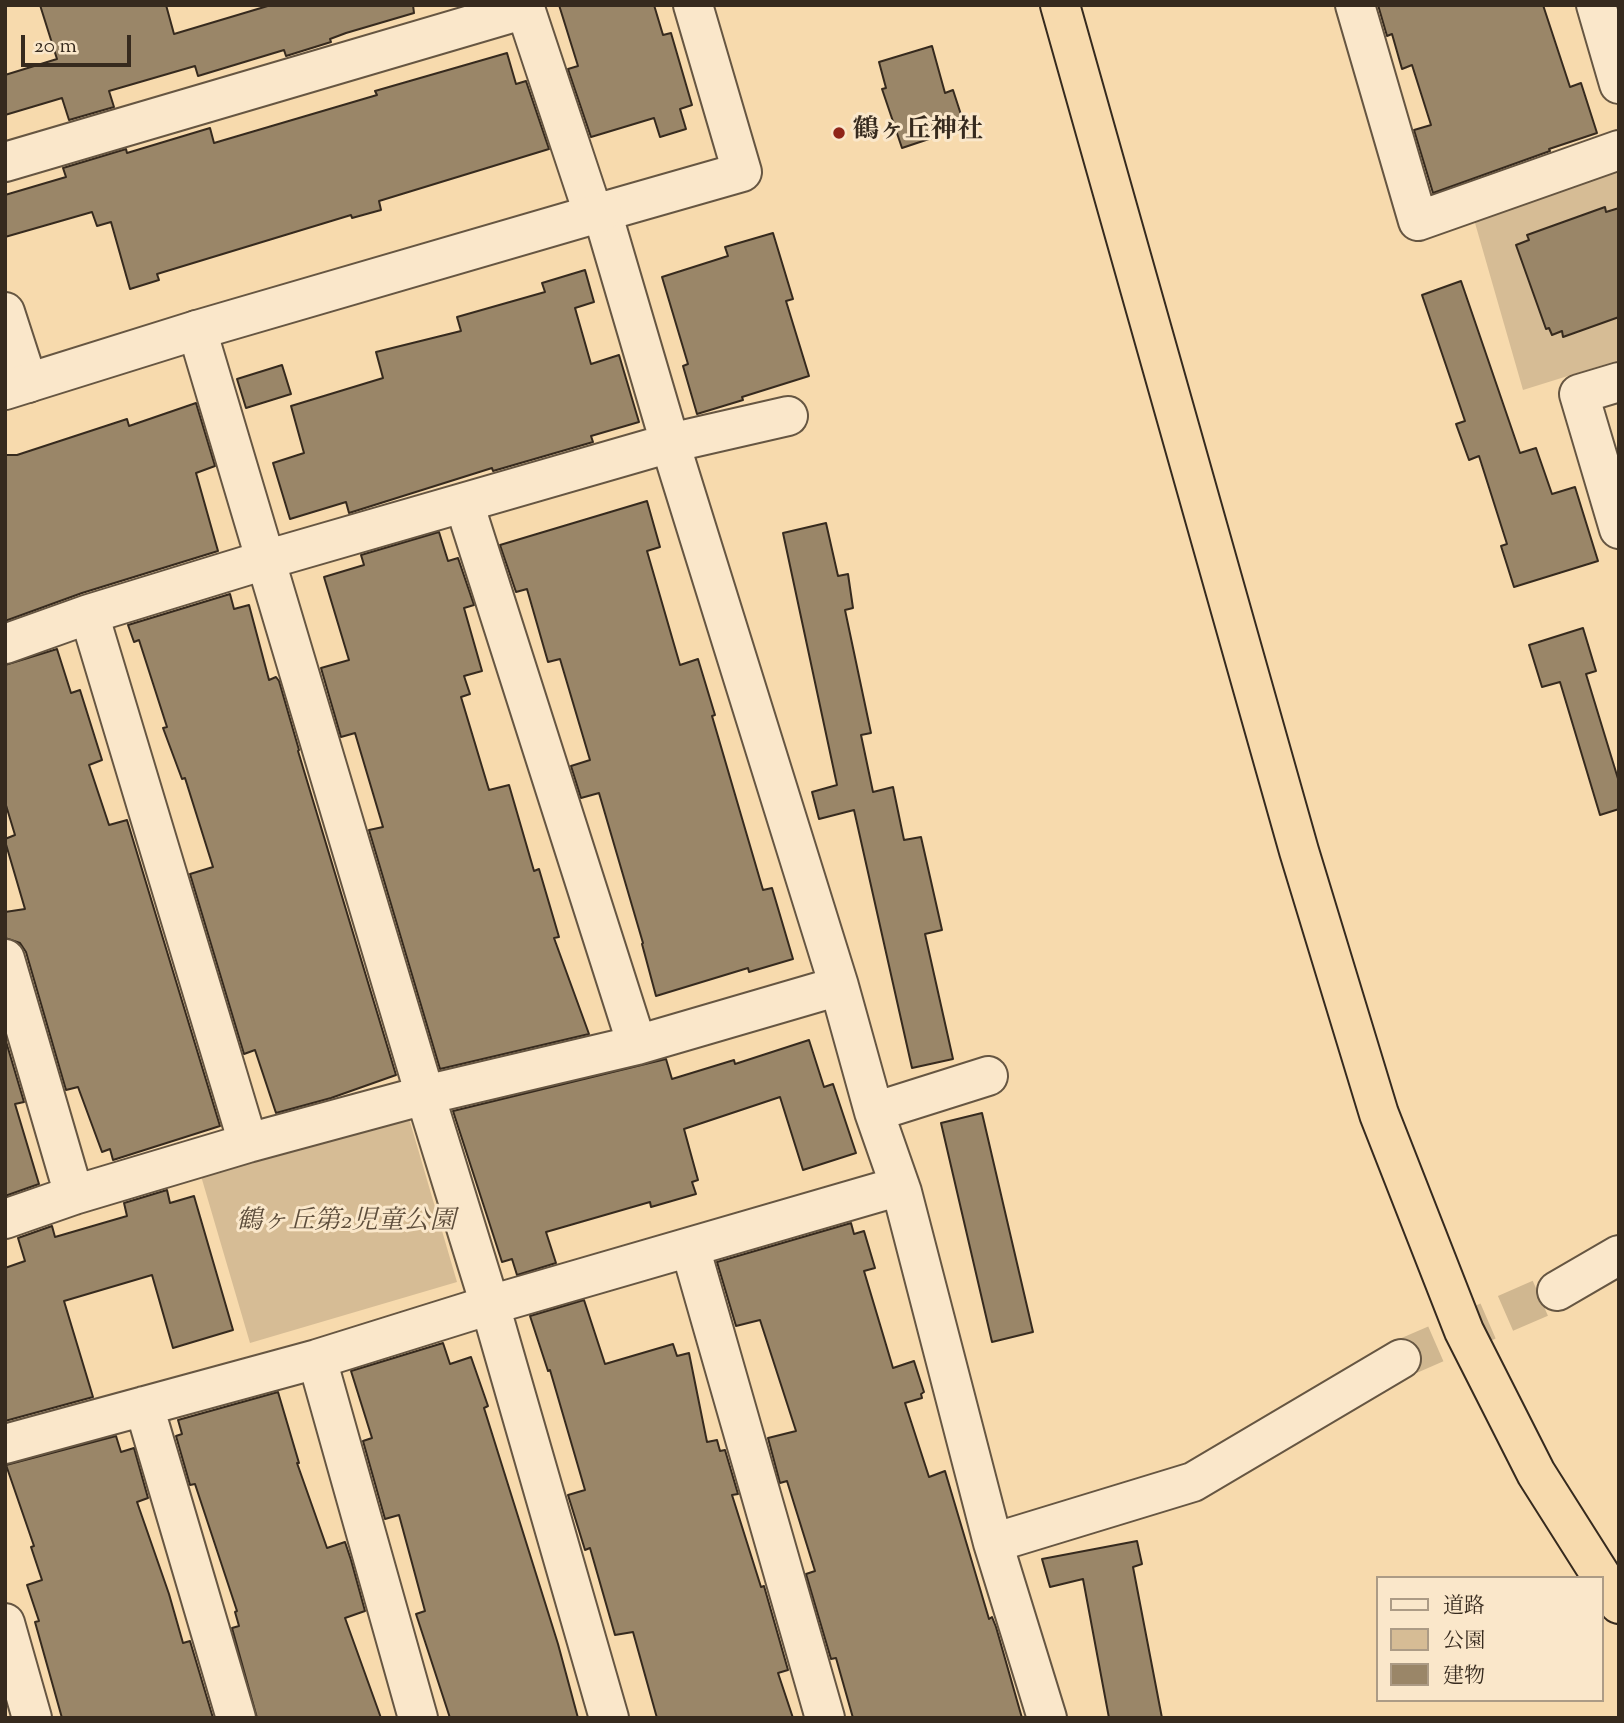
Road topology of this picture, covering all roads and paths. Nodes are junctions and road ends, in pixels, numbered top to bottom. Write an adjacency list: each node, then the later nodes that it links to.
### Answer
1 (693, 5): 9 (street)
2 (1060, 5): 40 (highway)
3 (1355, 5): 7 (street)
4 (1596, 5): 6 (street)
5 (525, 7): 8 (street); 9 (street)
6 (1619, 85)
7 (1619, 150)
8 (5, 162)
9 (598, 214): 11 (street); 15 (street)
10 (5, 312): 13 (street)
11 (197, 330): 13 (street); 18 (street)
12 (1619, 382): 17 (street)
13 (17, 387)
14 (788, 416): 15 (street)
15 (670, 443): 16 (street); 22 (street)
16 (464, 503): 18 (street); 23 (street)
17 (1619, 530)
18 (265, 560): 19 (street); 25 (street)
19 (89, 614): 20 (street); 27 (street)
20 (5, 644)
21 (5, 959): 29 (street)
22 (839, 986): 23 (street); 26 (street)
23 (637, 1045): 25 (street)
24 (988, 1076): 26 (street)
25 (425, 1094): 27 (street); 34 (street)
26 (874, 1112): 28 (street)
27 (248, 1143): 29 (street)
28 (900, 1186): 31 (street); 39 (street)
29 (74, 1195): 30 (street)
30 (5, 1219)
31 (690, 1247): 34 (street); 49 (street)
32 (1619, 1255): 33 (street)
33 (1558, 1291)
34 (490, 1305): 35 (street); 48 (street)
35 (317, 1359): 37 (street); 47 (street)
36 (1401, 1359): 39 (street)
37 (144, 1406): 38 (street); 46 (street)
38 (5, 1444)
39 (993, 1543): 50 (street)
40 (1601, 1576)
41 (1603, 1579): 42 (highway)
42 (1619, 1604)
43 (5, 1623): 44 (street)
44 (12, 1670): 45 (street)
45 (32, 1718)
46 (236, 1718)
47 (418, 1718)
48 (609, 1718)
49 (825, 1718)
50 (1047, 1718)

